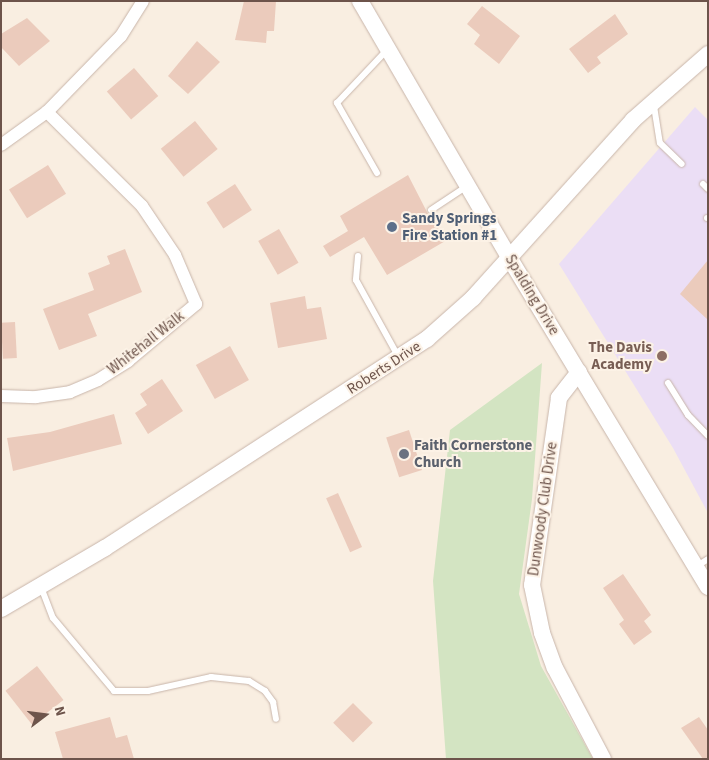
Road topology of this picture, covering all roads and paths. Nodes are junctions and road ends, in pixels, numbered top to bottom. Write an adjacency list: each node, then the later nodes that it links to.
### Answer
1 (143, 1): 6 (street)
2 (360, 1): 3 (street, Spalding Drive)
3 (388, 49): 9 (lane); 10 (street, Spalding Drive)
4 (708, 54): 5 (street, Roberts Drive)
5 (654, 102): 8 (lane); 13 (street, Roberts Drive)
6 (47, 112): 7 (street); 17 (street, Whitehall Walk)
7 (1, 145)
8 (682, 164)
9 (376, 172)
10 (467, 186): 11 (lane); 13 (street, Spalding Drive)
11 (431, 210)
12 (358, 256): 14 (lane)
13 (510, 259): 14 (street, Roberts Drive); 15 (street, Spalding Drive)
14 (399, 358): 21 (street, Roberts Drive)
15 (579, 372): 19 (street, Spalding Drive); 24 (street, Dunwoody Club Drive)
16 (668, 383): 18 (lane)
17 (1, 396)
18 (708, 436)
19 (702, 563): 20 (street, Spalding Drive)
20 (708, 586)
21 (41, 587): 22 (street, Roberts Drive); 23 (lane)
22 (1, 609)
23 (276, 719)
24 (603, 759)

